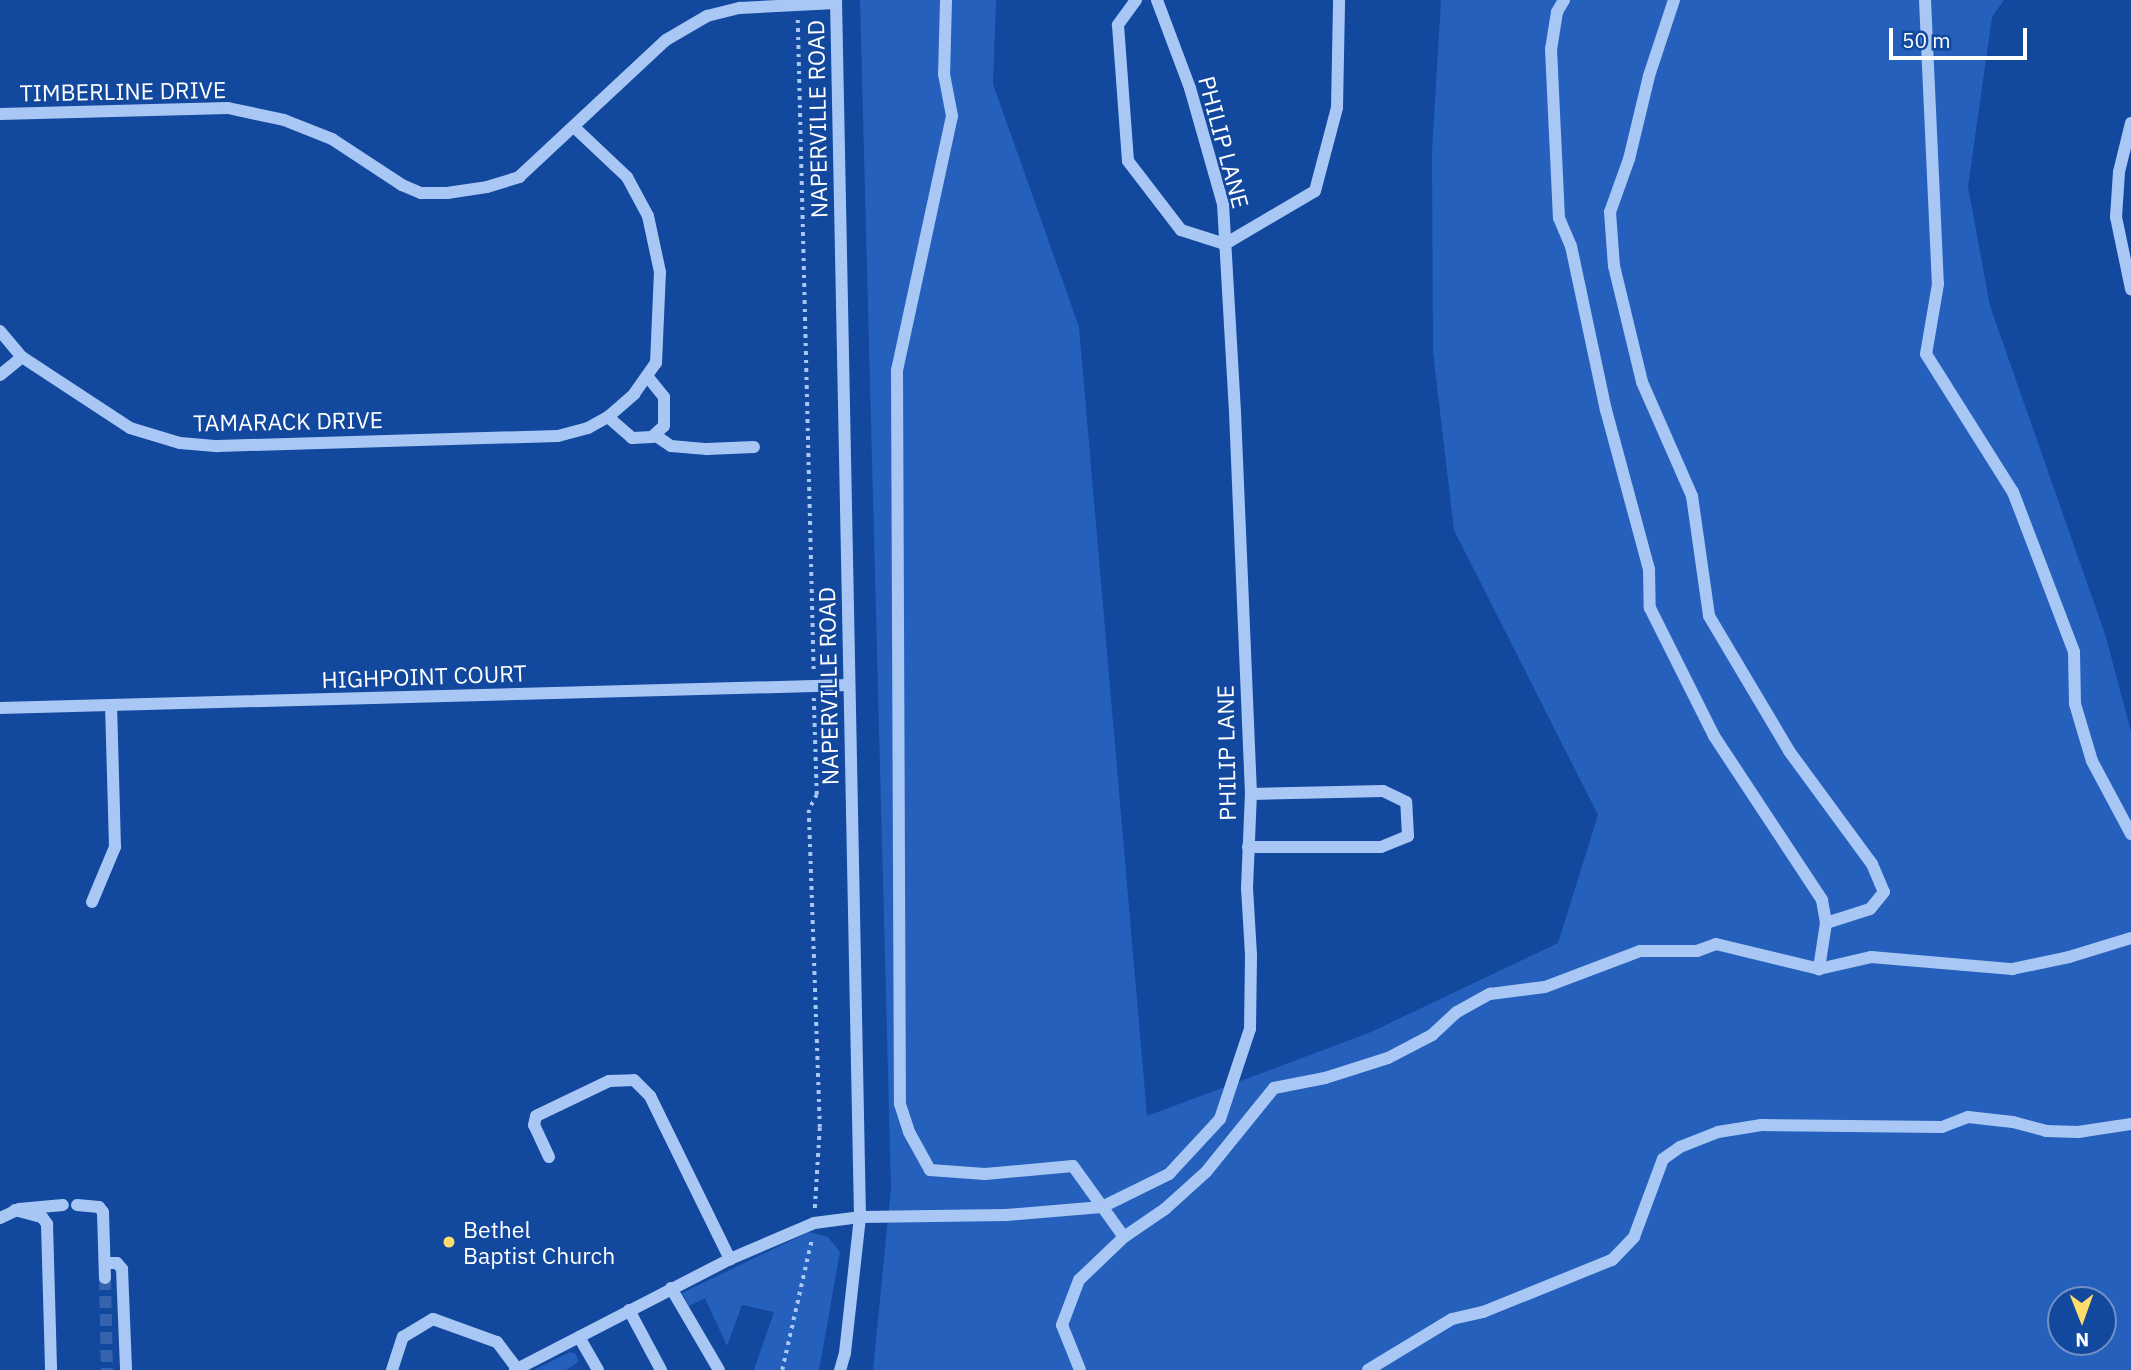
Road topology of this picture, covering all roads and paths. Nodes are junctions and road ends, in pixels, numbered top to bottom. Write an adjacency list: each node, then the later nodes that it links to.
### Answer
1 (946, 0): 38 (street)
2 (1136, 0): 13 (street)
3 (1157, 0): 13 (street, PHILIP LANE)
4 (1339, 0): 13 (street)
5 (1564, 0): 31 (street)
6 (1674, 0): 31 (street)
7 (1925, 0): 28 (street)
8 (836, 2): 9 (street, TIMBERLINE DRIVE); 23 (street, NAPERVILLE ROAD)
9 (798, 4): 12 (street, TIMBERLINE DRIVE); 22 (path)
10 (0, 114): 12 (street, TIMBERLINE DRIVE)
11 (2131, 123): 14 (street)
12 (573, 127): 18 (street, TAMARACK DRIVE)
13 (1225, 244): 27 (street, PHILIP LANE)
14 (2131, 289)
15 (0, 331): 16 (street, TAMARACK DRIVE)
16 (22, 357): 17 (street); 19 (street, TAMARACK DRIVE)
17 (0, 375)
18 (647, 376): 19 (street, TAMARACK DRIVE); 20 (street)
19 (608, 417): 20 (street)
20 (655, 435): 21 (street)
21 (754, 447)
22 (814, 659)
23 (849, 685): 25 (street, HIGHPOINT COURT); 40 (street, NAPERVILLE ROAD)
24 (814, 690): 42 (path)
25 (111, 705): 26 (street, HIGHPOINT COURT); 30 (street)
26 (0, 708)
27 (1251, 794): 29 (street, PHILIP LANE); 29 (street)
28 (2131, 834)
29 (1248, 847): 38 (street, PHILIP LANE)
30 (92, 902)
31 (1826, 923): 33 (street)
32 (2131, 938): 33 (street)
33 (1819, 969): 43 (street)
34 (2131, 1124): 60 (street)
35 (549, 1157): 44 (street)
36 (63, 1205): 39 (street)
37 (77, 1205): 45 (street)
38 (1102, 1207): 40 (street, PHILIP LANE); 43 (street)
39 (15, 1210): 41 (street); 51 (street)
40 (860, 1217): 42 (street, PHILIP LANE); 58 (street, NAPERVILLE ROAD)
41 (0, 1218)
42 (814, 1223): 44 (street, PHILIP LANE); 57 (path)
43 (1124, 1237): 59 (street)
44 (730, 1259): 47 (street, PHILIP LANE)
45 (105, 1263): 46 (street); 52 (street)
46 (105, 1278)
47 (671, 1288): 48 (street, PHILIP LANE); 56 (street)
48 (629, 1310): 49 (street, PHILIP LANE); 55 (street)
49 (579, 1337): 50 (street, PHILIP LANE); 54 (street)
50 (516, 1369): 53 (street)
51 (51, 1370)
52 (127, 1370)
53 (392, 1370)
54 (598, 1370)
55 (661, 1370)
56 (719, 1370)
57 (782, 1370)
58 (840, 1370)
59 (1080, 1370)
60 (1368, 1370)

